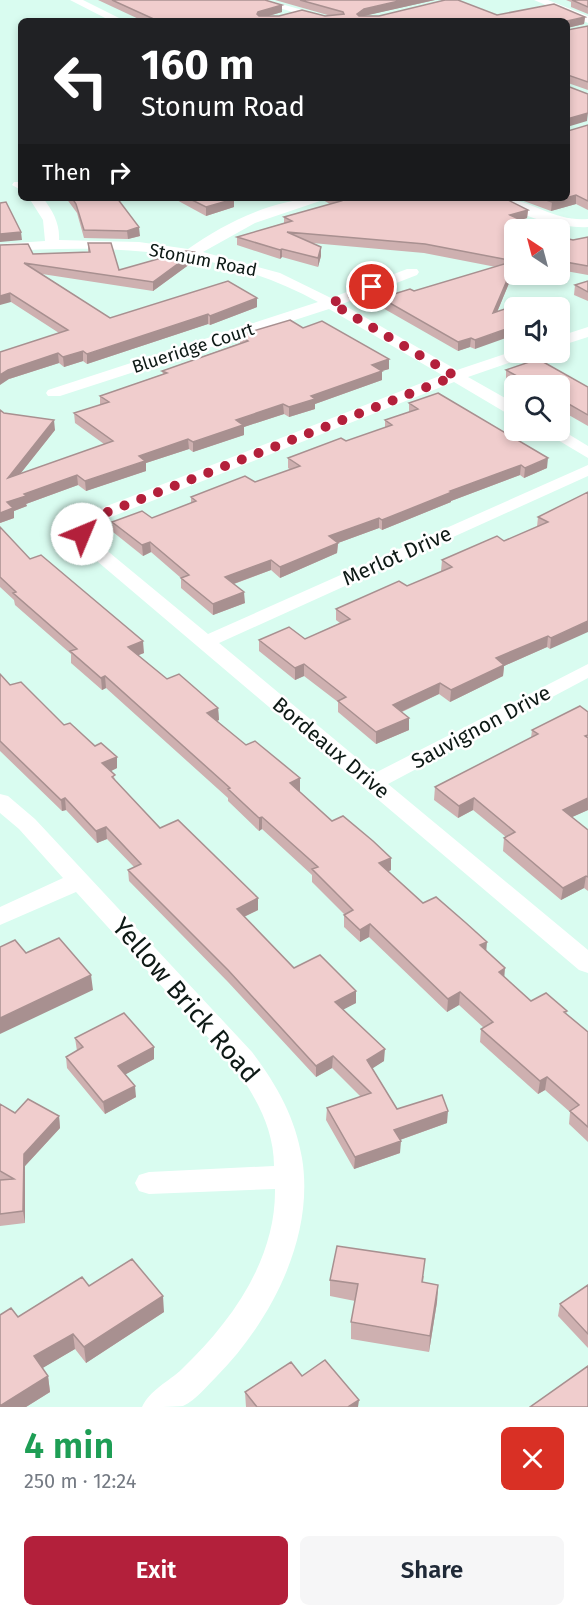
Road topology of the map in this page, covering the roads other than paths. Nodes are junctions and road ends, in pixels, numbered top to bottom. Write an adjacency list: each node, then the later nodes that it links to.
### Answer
1 (75, 0): 5 (street)
2 (255, 0): 4 (street)
3 (539, 0): 8 (street)
4 (306, 12): 6 (street); 7 (street)
5 (114, 18)
6 (279, 18)
7 (327, 18)
8 (588, 20)
9 (38, 201): 15 (street)
10 (277, 201): 13 (street)
11 (304, 201): 13 (street)
12 (510, 201): 14 (street)
13 (286, 206): 17 (street)
14 (588, 223)
15 (51, 245): 16 (street, Stonum Road); 17 (street, Stonum Road)
16 (0, 248)
17 (190, 254): 19 (street, Stonum Road)
18 (412, 272): 19 (street, Blueridge Court)
19 (331, 303): 23 (street, Stonum Road); 24 (street, Blueridge Court)
20 (588, 332): 21 (street)
21 (570, 338)
22 (504, 359): 23 (street)
23 (455, 376): 25 (street, Stonum Road); 29 (street, Bordeaux Drive)
24 (54, 393)
25 (504, 404)
26 (568, 441): 27 (street)
27 (588, 453)
28 (588, 470): 29 (street, Merlot Drive)
29 (206, 642): 31 (street, Bordeaux Drive)
30 (586, 672): 31 (street, Sauvignon Drive)
31 (373, 783): 35 (street, Bordeaux Drive)
32 (0, 801): 33 (street, Yellow Brick Road)
33 (80, 880): 34 (street); 36 (street, Yellow Brick Road)
34 (0, 917)
35 (588, 964)
36 (290, 1177): 37 (street); 38 (street, Yellow Brick Road)
37 (149, 1183)
38 (158, 1407)

